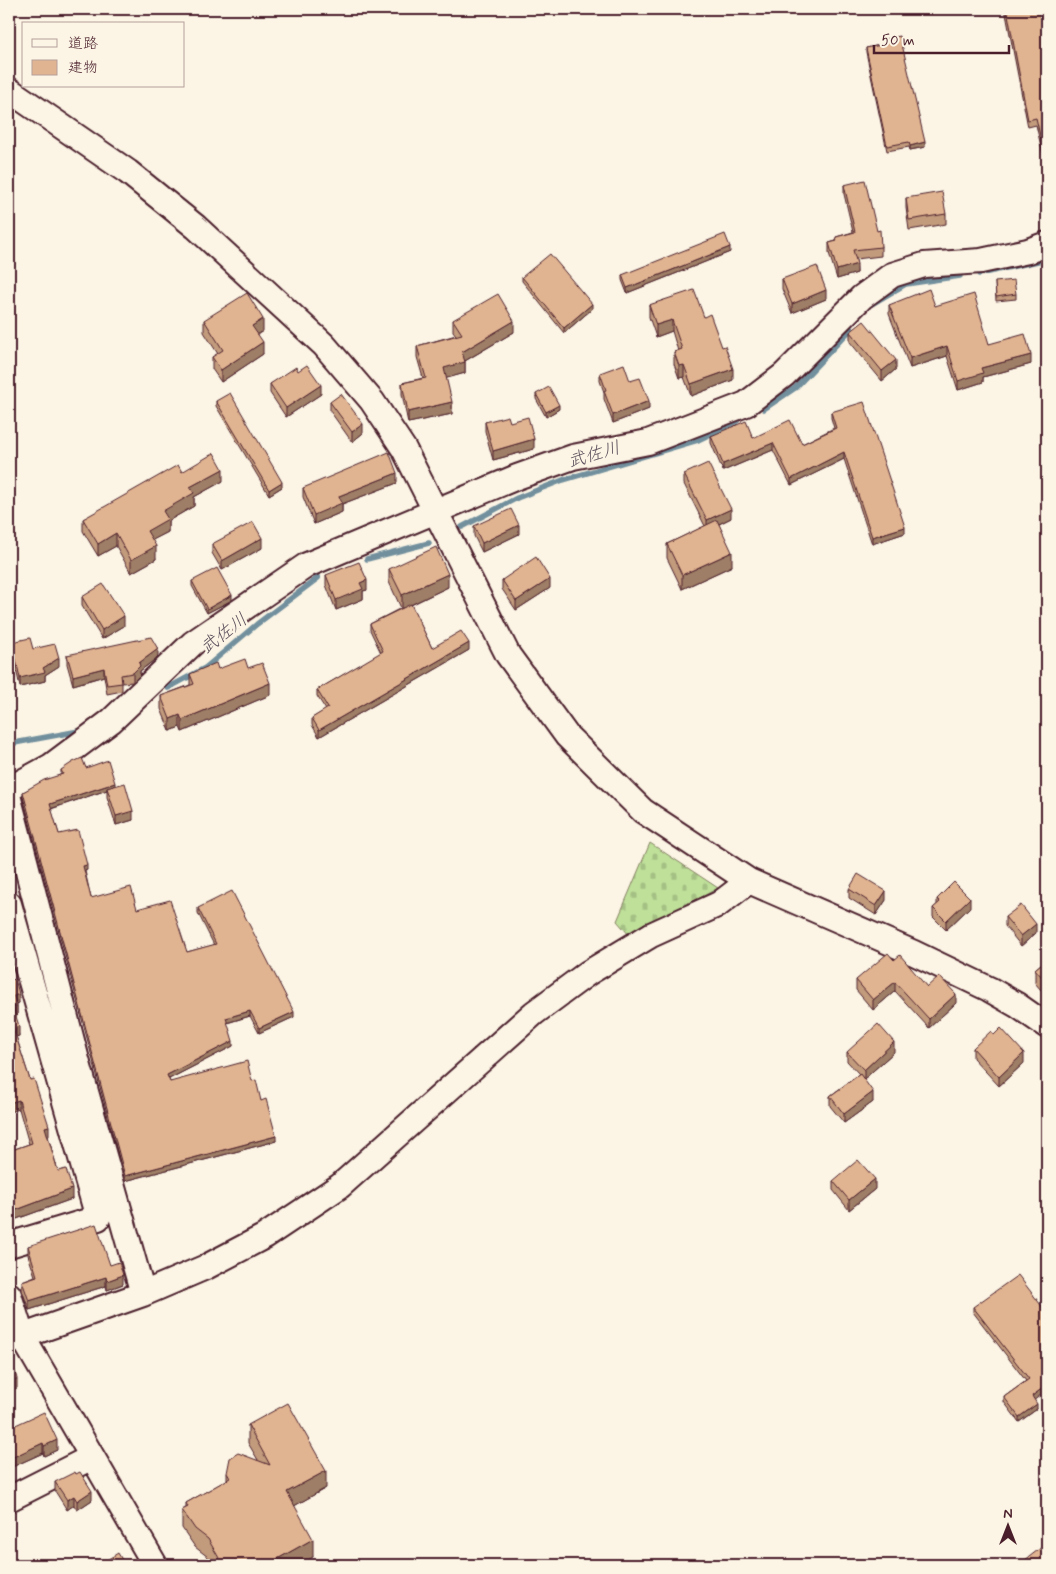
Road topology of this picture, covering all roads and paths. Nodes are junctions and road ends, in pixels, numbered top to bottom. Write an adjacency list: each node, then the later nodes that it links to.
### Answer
1 (9, 90): 3 (street)
2 (1047, 244): 3 (street)
3 (437, 510): 4 (street); 6 (street)
4 (9, 789)
5 (9, 800): 10 (street)
6 (749, 881): 8 (street); 10 (street)
7 (9, 904): 9 (street)
8 (1047, 1026)
9 (9, 1245)
10 (142, 1294): 12 (street)
11 (9, 1295): 12 (street)
12 (16, 1338): 13 (street)
13 (92, 1457): 14 (street); 15 (street)
14 (9, 1499)
15 (155, 1565)

